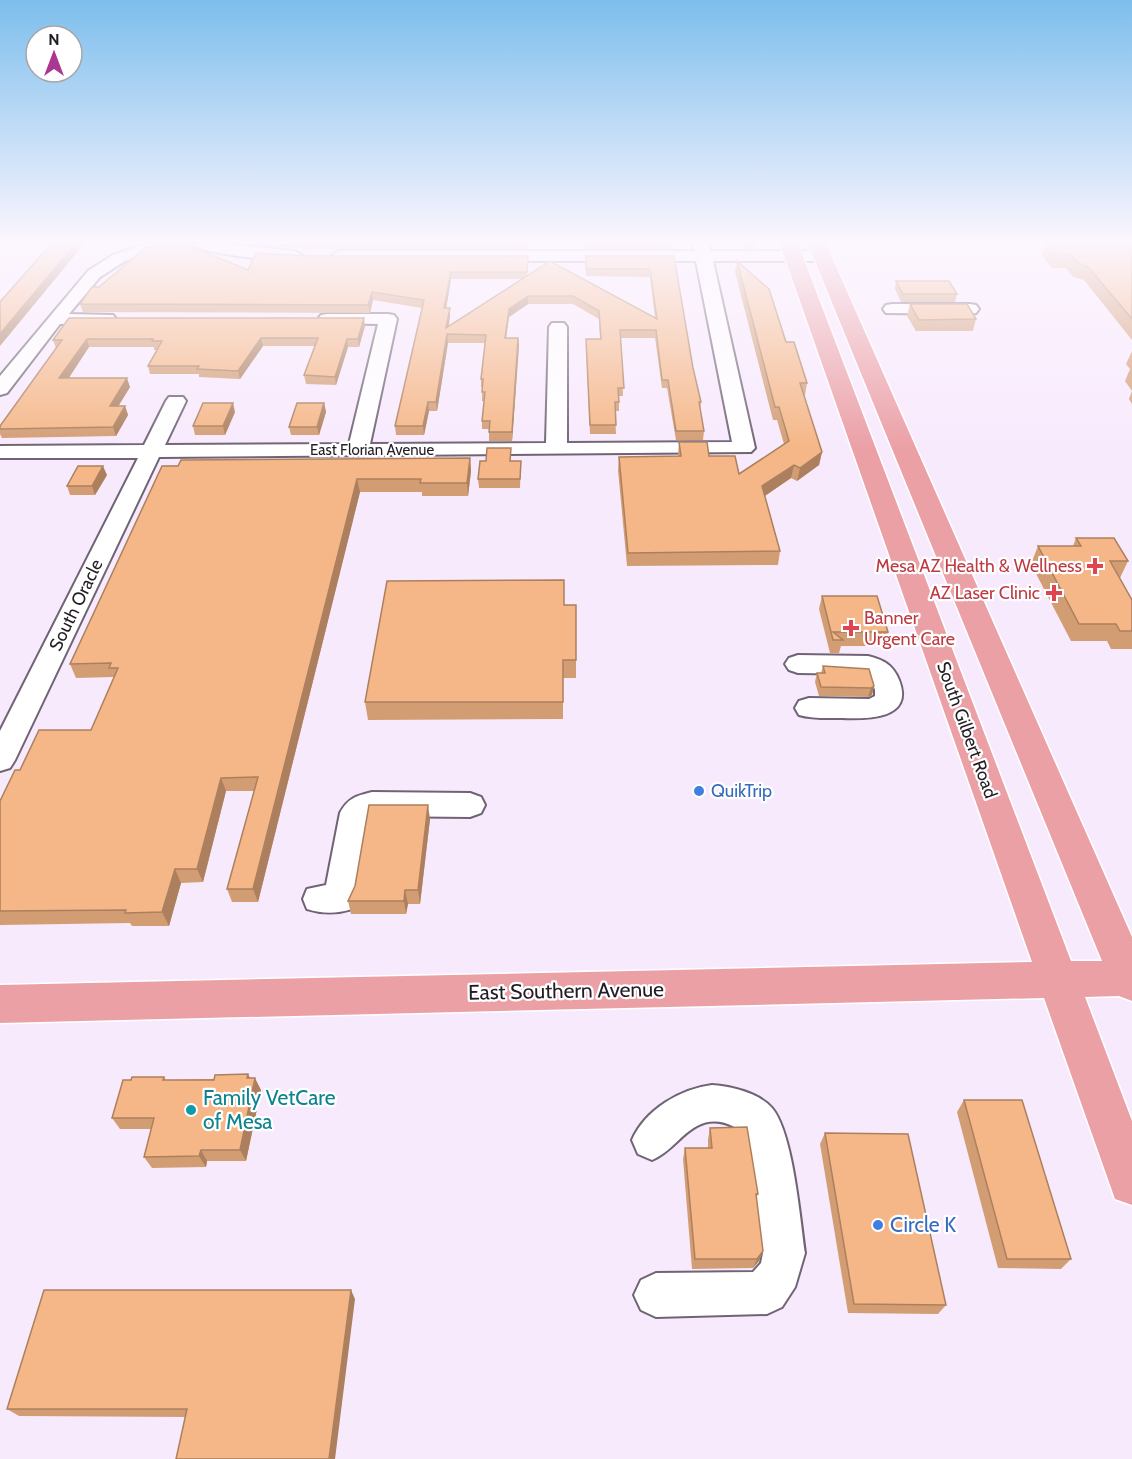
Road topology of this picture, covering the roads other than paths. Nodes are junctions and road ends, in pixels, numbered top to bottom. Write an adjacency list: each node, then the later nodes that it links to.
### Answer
1 (61, 312): 5 (street)
2 (716, 312): 11 (street, East Florian Avenue)
3 (814, 312): 16 (main road, South Gilbert Road)
4 (846, 312): 15 (main road)
5 (55, 319): 6 (street); 9 (street)
6 (126, 319)
7 (304, 319): 12 (street)
8 (558, 327): 11 (street)
9 (0, 389)
10 (176, 401): 13 (street, South Oracle)
11 (556, 449): 12 (street, East Florian Avenue)
12 (358, 450): 13 (street, East Florian Avenue)
13 (153, 451): 14 (street, East Florian Avenue); 19 (street, South Oracle)
14 (0, 452)
15 (930, 508): 16 (main road); 23 (main road)
16 (888, 513): 22 (main road, South Gilbert Road)
17 (798, 664): 18 (street)
18 (809, 708)
19 (0, 760)
20 (470, 805): 21 (street)
21 (318, 899)
22 (1058, 980): 23 (main road, East Southern Avenue); 24 (main road, East Southern Avenue); 26 (main road, South Gilbert Road)
23 (1131, 980)
24 (0, 1004)
25 (652, 1140): 27 (street)
26 (1132, 1182)
27 (656, 1295)

